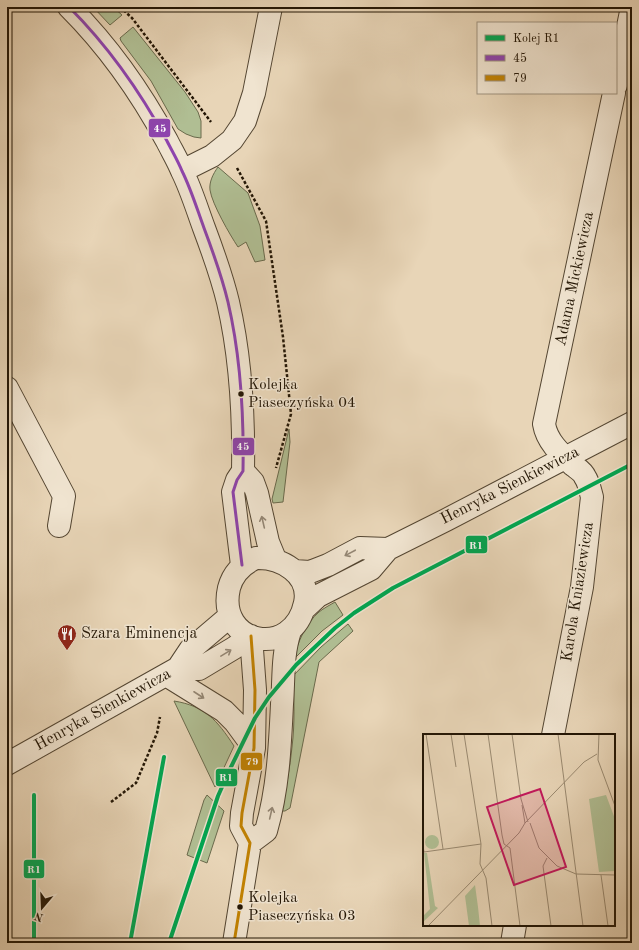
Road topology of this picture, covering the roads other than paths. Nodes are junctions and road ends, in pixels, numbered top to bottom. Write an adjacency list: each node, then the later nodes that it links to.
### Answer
1 (69, 7): 6 (street)
2 (271, 7): 6 (street)
3 (632, 7): 4 (street)
4 (617, 80)
5 (614, 94): 9 (street, Adama Mickiewicza)
6 (182, 170): 10 (street)
7 (7, 388): 11 (street)
8 (632, 423): 9 (street, Henryka Sienkiewicza)
9 (566, 458): 12 (street, Henryka Sienkiewicza); 21 (street, Karola Kniaziewicza)
10 (243, 471): 13 (street, one-way to 10); 14 (street)
11 (59, 526)
12 (388, 549): 15 (street, Henryka Sienkiewicza, one-way to 15); 16 (street, Henryka Sienkiewicza)
13 (275, 559): 14 (street); 15 (street)
14 (242, 565): 17 (street)
15 (294, 570): 16 (street)
16 (304, 610): 18 (street)
17 (230, 616): 19 (street); 20 (street, Henryka Sienkiewicza)
18 (290, 631): 19 (street); 24 (street, one-way to 18)
19 (250, 636): 20 (street, Henryka Sienkiewicza, one-way to 19); 22 (street)
20 (172, 671): 22 (street, one-way to 22); 23 (street, Henryka Sienkiewicza)
21 (553, 734)
22 (254, 748): 24 (street)
23 (7, 764)
24 (250, 843): 26 (street)
25 (515, 926): 27 (street)
26 (234, 943)
27 (512, 943)

